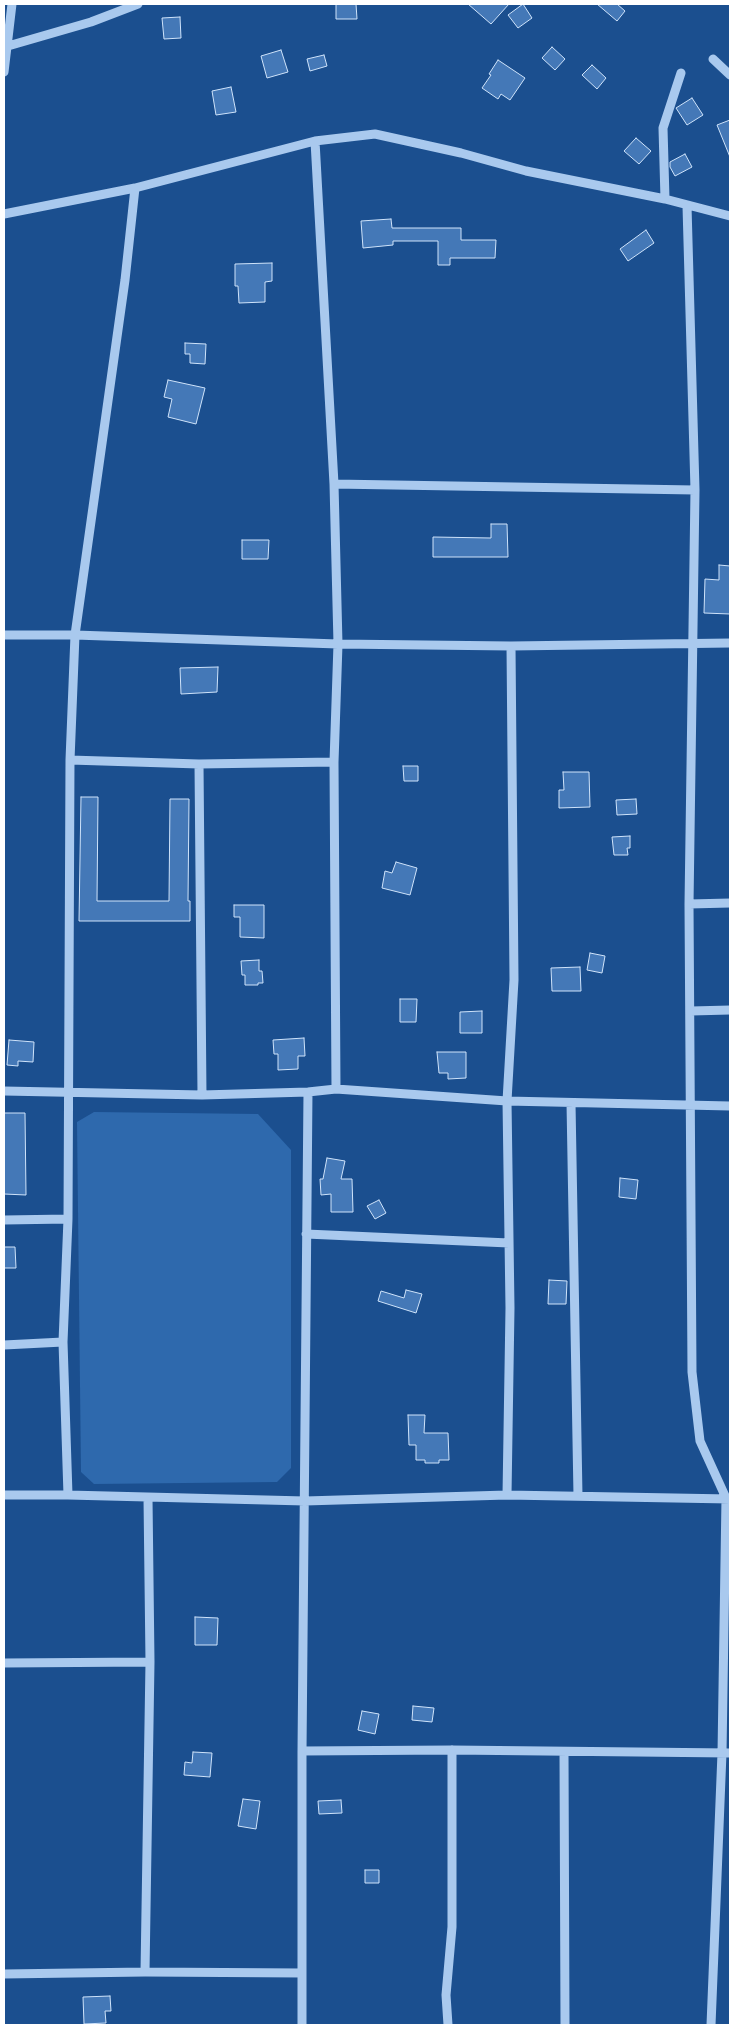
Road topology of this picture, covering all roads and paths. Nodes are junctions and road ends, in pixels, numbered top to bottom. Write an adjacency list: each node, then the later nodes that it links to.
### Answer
1 (12, 4): 3 (street)
2 (138, 4): 3 (street)
3 (8, 46): 5 (street)
4 (713, 59): 7 (street)
5 (4, 70)
6 (680, 73): 10 (street)
7 (730, 75)
8 (315, 141): 9 (street); 10 (street); 14 (street)
9 (135, 188): 12 (street); 17 (street)
10 (665, 199): 11 (street)
11 (688, 206): 13 (street); 15 (street)
12 (4, 214)
13 (730, 216)
14 (334, 484): 15 (street); 20 (street)
15 (695, 490): 18 (street)
16 (4, 635): 17 (street)
17 (75, 635): 20 (street); 22 (street)
18 (693, 642): 19 (street); 21 (street); 26 (street)
19 (730, 643)
20 (338, 644): 21 (street); 23 (street)
21 (512, 646): 34 (street)
22 (70, 760): 24 (street); 31 (street)
23 (334, 762): 24 (street); 29 (street)
24 (200, 764): 33 (street)
25 (730, 903): 26 (street)
26 (689, 904): 28 (street)
27 (730, 1010): 28 (street)
28 (691, 1011): 36 (street)
29 (336, 1089): 32 (street); 34 (street)
30 (4, 1092): 31 (street)
31 (68, 1092): 33 (street); 38 (street)
32 (308, 1092): 33 (street); 40 (street)
33 (202, 1095)
34 (507, 1101): 35 (street); 41 (street)
35 (572, 1102): 36 (street); 47 (street)
36 (691, 1104): 37 (street); 49 (street)
37 (730, 1106)
38 (68, 1219): 39 (street); 42 (street)
39 (4, 1220)
40 (306, 1234): 41 (street); 50 (street)
41 (509, 1243): 46 (street)
42 (63, 1342): 43 (street); 45 (street)
43 (4, 1345)
44 (4, 1495): 45 (street)
45 (68, 1495): 48 (street)
46 (507, 1495): 47 (street); 50 (street)
47 (578, 1496): 49 (street)
48 (148, 1498): 50 (street); 51 (street)
49 (728, 1498): 56 (street)
50 (305, 1501): 54 (street)
51 (150, 1662): 52 (street); 57 (street)
52 (4, 1663)
53 (452, 1750): 54 (street); 55 (street); 61 (street)
54 (302, 1751): 58 (street)
55 (564, 1752): 56 (street); 62 (street)
56 (726, 1753): 63 (street)
57 (145, 1972): 58 (street); 59 (street)
58 (302, 1973): 60 (street)
59 (4, 1974)
60 (302, 2025)
61 (448, 2025)
62 (566, 2025)
63 (711, 2025)

